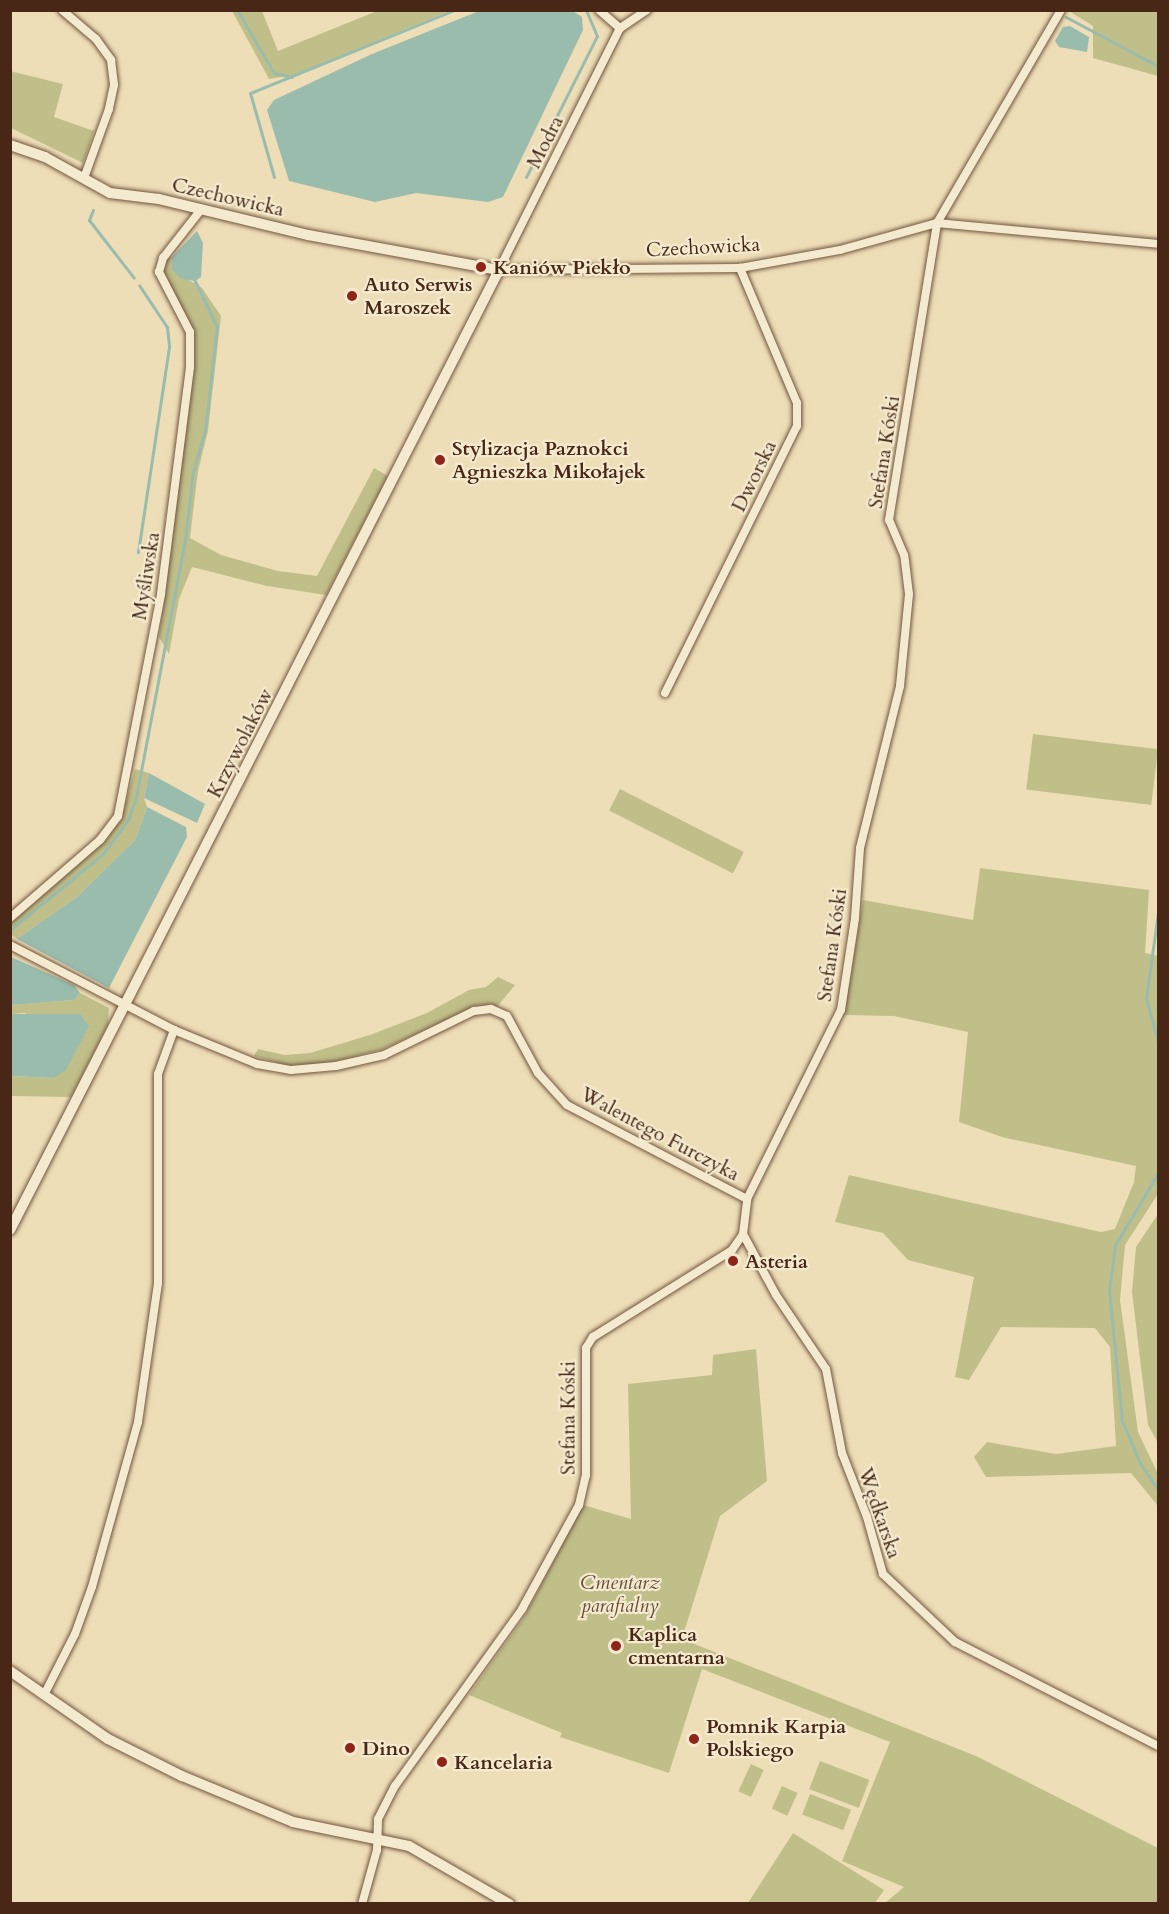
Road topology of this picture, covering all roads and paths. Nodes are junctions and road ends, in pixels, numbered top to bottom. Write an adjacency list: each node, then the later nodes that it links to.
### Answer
1 (62, 10): 7 (street)
2 (598, 10): 5 (street)
3 (647, 10): 5 (street, Modra)
4 (1061, 10): 9 (street, Stefana Kóski)
5 (620, 28): 12 (street, Modra)
6 (10, 145): 7 (street, Czechowicka)
7 (84, 178): 8 (street, Czechowicka)
8 (200, 211): 12 (street, Czechowicka); 14 (street, Myśliwska)
9 (937, 223): 10 (street, Czechowicka); 11 (street, Czechowicka); 18 (street, Stefana Kóski)
10 (1158, 243)
11 (740, 268): 12 (street, Czechowicka); 13 (street, Dworska)
12 (499, 270): 16 (street, Krzywolaków)
13 (665, 693)
14 (10, 918)
15 (10, 945): 16 (street, Walentego Furczyka)
16 (126, 1006): 17 (street, Walentego Furczyka); 19 (street, Krzywolaków)
17 (174, 1030): 18 (street, Walentego Furczyka); 22 (street)
18 (747, 1199): 20 (street, Stefana Kóski)
19 (10, 1230)
20 (743, 1233): 23 (street, Wędkarska); 24 (street, Stefana Kóski)
21 (10, 1671): 22 (street)
22 (44, 1695): 24 (street)
23 (1158, 1746)
24 (377, 1837): 25 (street, Stefana Kóski); 26 (street)
25 (362, 1904)
26 (509, 1904)

